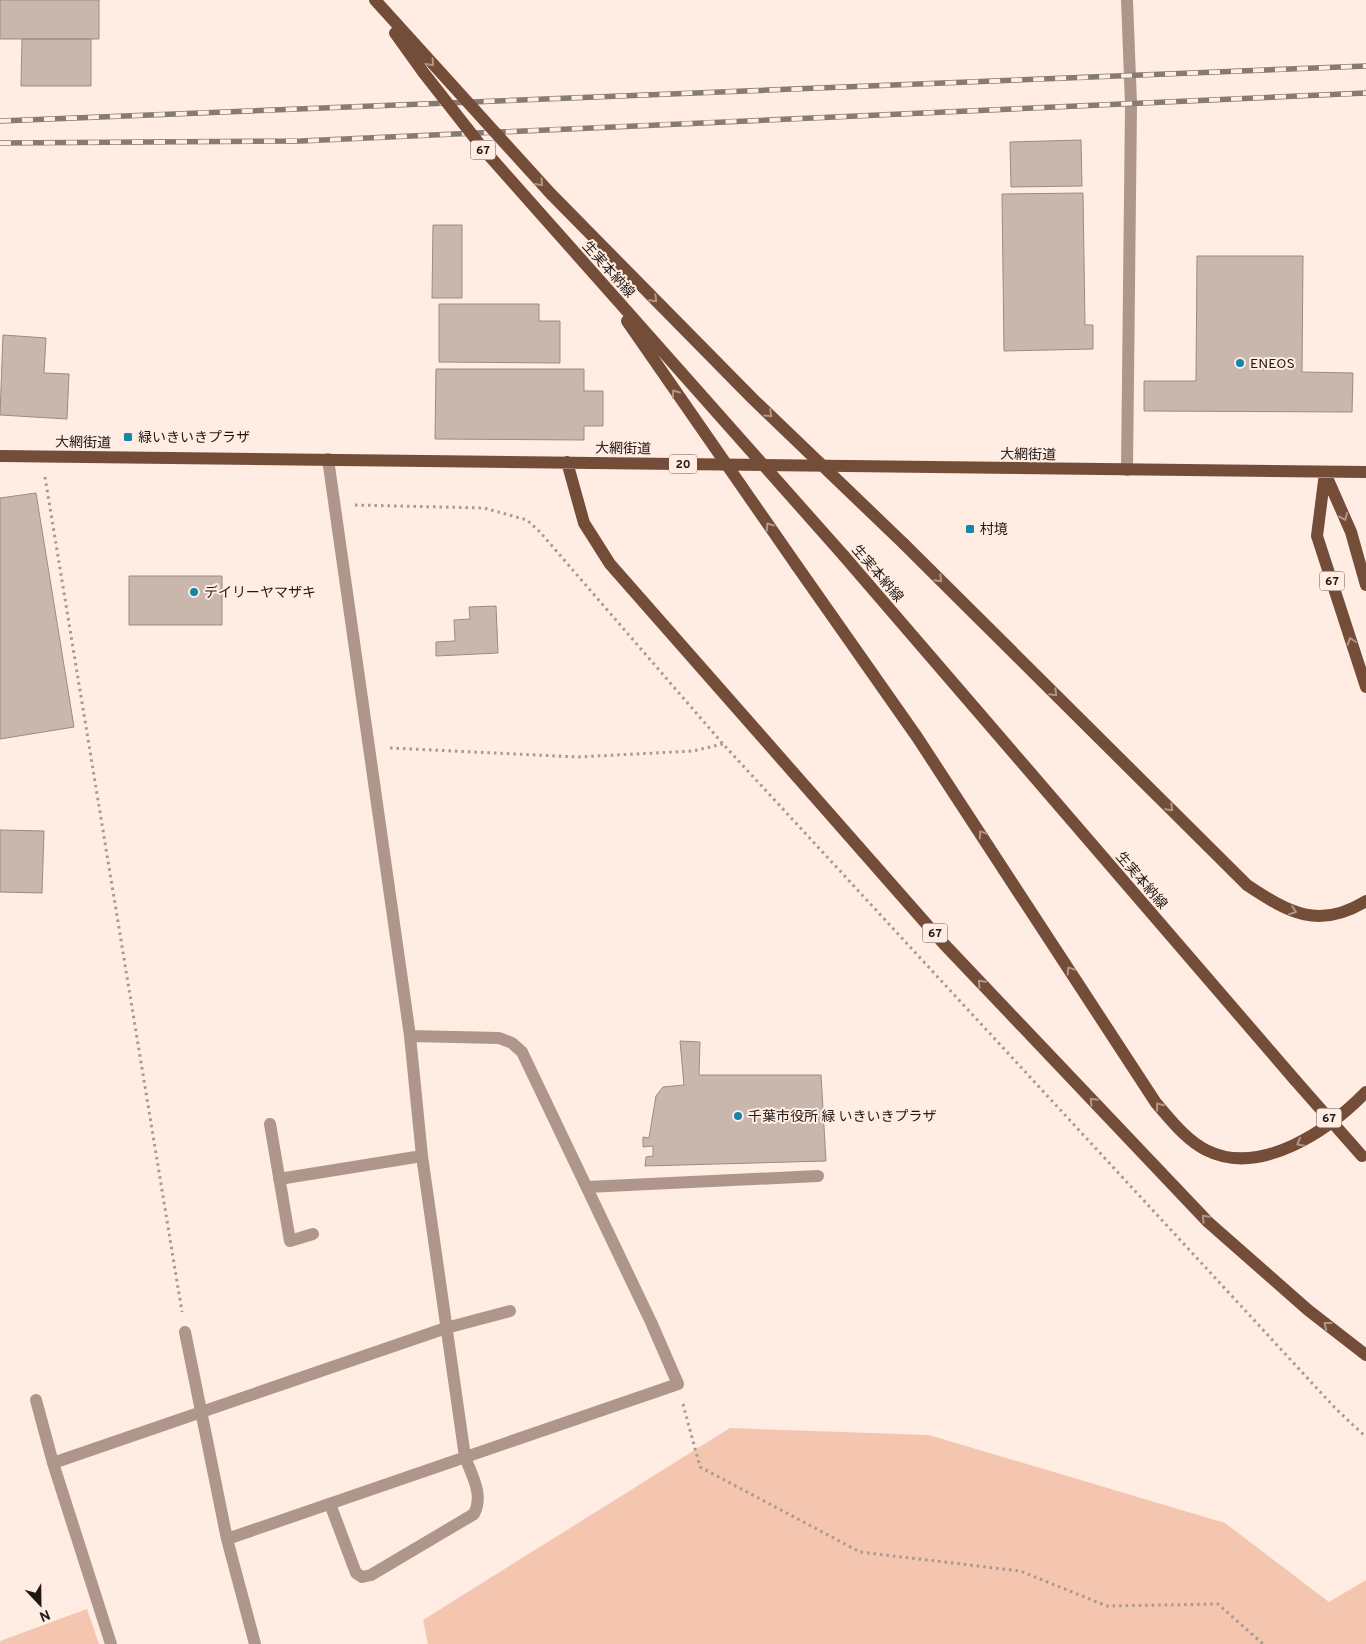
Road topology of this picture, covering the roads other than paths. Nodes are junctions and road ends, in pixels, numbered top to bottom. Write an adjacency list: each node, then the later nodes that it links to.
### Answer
1 (374, 0): 3 (main road, 生実本納線 / 67, bridge); 12 (main road, one-way to 12, bridge)
2 (1127, 0): 7 (street)
3 (606, 290): 14 (main road, 67, one-way to 3, bridge); 17 (main road, 生実本納線 / 67, bridge)
4 (0, 456): 5 (main road, 大網街道 / 20)
5 (328, 459): 6 (main road, 大網街道 / 20); 13 (street)
6 (567, 462): 7 (main road, 大網街道 / 20); 25 (main road, 67, one-way to 6)
7 (1127, 470): 9 (main road, 大網街道 / 20)
8 (1366, 472): 9 (main road, 大網街道 / 20)
9 (1325, 473): 10 (main road, 67, one-way to 10); 11 (main road, 67, one-way to 9)
10 (1366, 585)
11 (1366, 687)
12 (1366, 901)
13 (410, 1036): 16 (street); 20 (street)
14 (1366, 1092)
15 (270, 1124): 19 (street)
16 (422, 1156): 19 (street); 23 (street)
17 (1364, 1158)
18 (818, 1176): 20 (street)
19 (279, 1178): 21 (street)
20 (587, 1187): 28 (street)
21 (313, 1234)
22 (510, 1311): 23 (street)
23 (446, 1328): 27 (street); 28 (street)
24 (185, 1332): 27 (street)
25 (1366, 1355)
26 (36, 1400): 29 (street)
27 (201, 1412): 29 (street); 31 (street)
28 (465, 1458): 30 (street); 30 (street)
29 (53, 1463): 32 (street)
30 (330, 1504): 31 (street)
31 (227, 1539): 33 (street)
32 (111, 1644)
33 (255, 1644)

